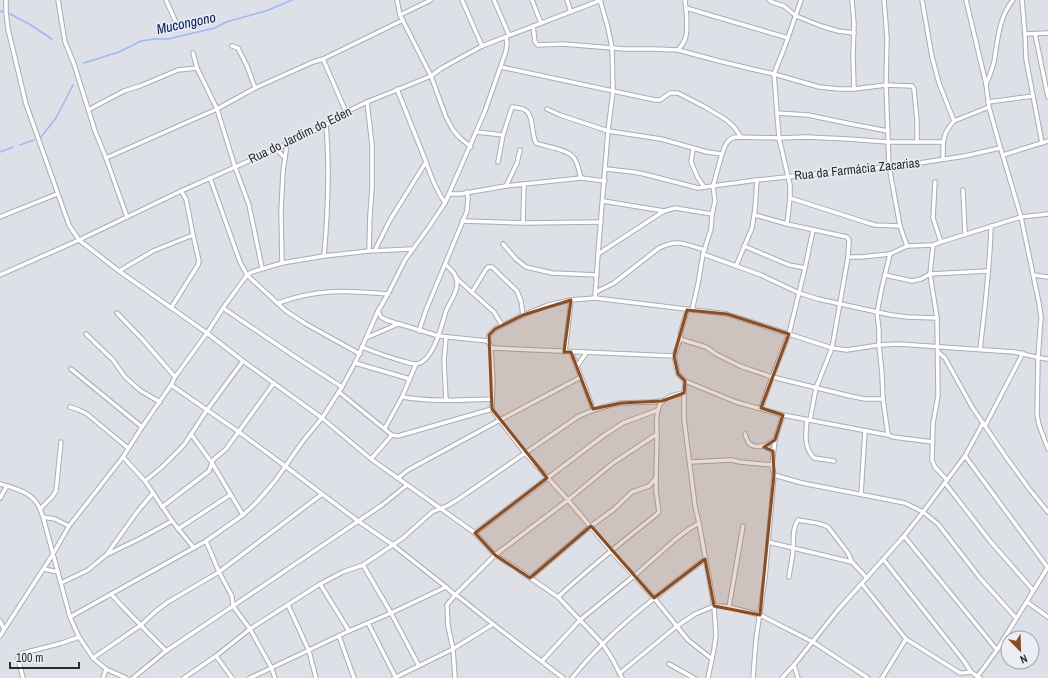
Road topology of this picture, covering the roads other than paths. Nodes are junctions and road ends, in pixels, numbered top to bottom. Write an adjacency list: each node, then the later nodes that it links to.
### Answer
1 (6, 0): 102 (street)
2 (58, 0): 57 (street)
3 (166, 0): 27 (street)
4 (397, 0): 22 (street)
5 (431, 0): 22 (street)
6 (462, 0): 35 (street)
7 (494, 0): 32 (street)
8 (532, 0): 25 (street)
9 (567, 0): 21 (street)
10 (600, 0): 21 (street, Rua do Jardim do Eden); 36 (street)
11 (685, 0): 20 (street)
12 (769, 0): 23 (street)
13 (801, 0): 23 (street)
14 (852, 0): 28 (street)
15 (884, 0): 45 (street)
16 (922, 0): 60 (street)
17 (966, 0): 44 (street)
18 (1013, 0): 44 (street)
19 (1022, 0): 30 (street)
20 (686, 8): 33 (street); 37 (street)
21 (571, 12): 25 (street, Rua do Jardim do Eden)
22 (400, 15): 24 (street)
23 (796, 16): 28 (street); 33 (street)
24 (403, 20): 39 (street); 43 (street)
25 (541, 23): 26 (street, Rua do Jardim do Eden)
26 (533, 26): 32 (street, Rua do Jardim do Eden); 36 (street)
27 (178, 27)
28 (854, 33): 47 (street)
29 (1048, 33): 31 (street)
30 (1025, 34): 31 (street); 50 (street)
31 (1035, 34): 51 (street)
32 (508, 36): 35 (street, Rua do Jardim do Eden); 40 (street)
33 (788, 38): 42 (street)
34 (232, 46): 46 (street)
35 (482, 46): 43 (street, Rua do Jardim do Eden)
36 (612, 48): 37 (street); 49 (street)
37 (678, 50): 42 (street)
38 (193, 53): 41 (street)
39 (322, 59): 46 (street); 58 (street)
40 (501, 67): 49 (street); 64 (street)
41 (197, 68): 55 (street); 57 (street)
42 (774, 74): 47 (street); 59 (street)
43 (431, 76): 48 (street, Rua do Jardim do Eden); 74 (street)
44 (986, 84): 53 (street)
45 (886, 85): 47 (street); 63 (street); 69 (street)
46 (255, 88): 55 (street)
47 (854, 89)
48 (397, 90): 52 (street, Rua do Jardim do Eden); 84 (street)
49 (613, 91): 62 (street); 66 (street)
50 (1033, 96): 53 (street); 72 (street)
51 (1048, 97)
52 (367, 102): 58 (street, Rua do Jardim do Eden); 131 (street)
53 (988, 102): 54 (street)
54 (989, 107): 60 (street); 75 (street)
55 (217, 108): 81 (street); 87 (street)
56 (547, 109): 62 (street)
57 (88, 110): 81 (street)
58 (346, 112): 61 (street, Rua do Jardim do Eden)
59 (777, 113): 63 (street); 67 (street)
60 (954, 120): 70 (street)
61 (326, 125): 73 (street, Rua do Jardim do Eden); 135 (street)
62 (608, 131): 77 (street); 88 (street)
63 (888, 131): 68 (street)
64 (477, 132): 65 (street); 74 (street)
65 (503, 135): 85 (street); 91 (street)
66 (741, 137): 67 (street); 79 (street)
67 (779, 138): 68 (street); 89 (street)
68 (888, 142): 69 (street); 86 (street)
69 (917, 142): 70 (street)
70 (943, 142): 83 (street)
71 (1048, 142): 72 (street)
72 (1042, 143): 80 (street)
73 (287, 144): 76 (street, Rua do Jardim do Eden); 82 (street)
74 (471, 147): 103 (street)
75 (1000, 148): 80 (street); 83 (street, Rua da Farmácia Zacarias)
76 (276, 149): 82 (street); 87 (street, Rua do Jardim do Eden)
77 (693, 149): 79 (street); 98 (street)
78 (520, 150): 96 (street)
79 (722, 154): 97 (street)
80 (1003, 155): 113 (street)
81 (106, 158): 112 (street)
82 (285, 158): 137 (street)
83 (943, 159): 86 (street, Rua da Farmácia Zacarias)
84 (426, 162): 106 (street); 130 (street)
85 (498, 162)
86 (889, 166): 89 (street, Rua da Farmácia Zacarias); 118 (street)
87 (235, 167): 90 (street, Rua do Jardim do Eden); 140 (street)
88 (606, 169): 93 (street); 98 (street, Rua da Farmácia Zacarias)
89 (787, 176): 92 (street, Rua da Farmácia Zacarias); 104 (street)
90 (210, 178): 100 (street, Rua do Jardim do Eden); 146 (street)
91 (580, 178): 93 (street); 95 (street)
92 (757, 180): 97 (street, Rua da Farmácia Zacarias); 110 (street)
93 (605, 181): 105 (street)
94 (935, 182): 124 (street)
95 (524, 184): 96 (street); 116 (street)
96 (506, 186): 101 (street)
97 (713, 186): 98 (street, Rua da Farmácia Zacarias); 108 (street)
98 (704, 187)
99 (963, 190): 121 (street)
100 (181, 191): 112 (street, Rua do Jardim do Eden); 122 (street)
101 (467, 192): 103 (street); 114 (street)
102 (57, 194): 111 (street); 123 (street)
103 (449, 194): 106 (street)
104 (790, 198): 117 (street); 118 (street)
105 (602, 201): 107 (street); 115 (street)
106 (446, 203): 129 (street)
107 (664, 211): 108 (street); 133 (street)
108 (712, 214): 132 (street)
109 (1048, 214): 113 (street)
110 (755, 215): 117 (street); 127 (street)
111 (0, 217)
112 (127, 217): 123 (street, Rua do Jardim do Eden)
113 (1021, 217): 119 (street); 149 (street)
114 (462, 221): 116 (street); 138 (street)
115 (601, 222): 116 (street); 133 (street)
116 (523, 223)
117 (787, 224): 120 (street)
118 (900, 226): 128 (street)
119 (991, 226): 121 (street); 143 (street)
120 (813, 230): 136 (street); 141 (street)
121 (965, 234): 124 (street)
122 (193, 235): 142 (street); 160 (street)
123 (79, 240): 142 (street); 145 (street, Rua do Jardim do Eden)
124 (941, 242): 126 (street)
125 (503, 244): 147 (street)
126 (933, 245): 128 (street); 144 (street)
127 (744, 246): 139 (street); 141 (street)
128 (907, 246): 134 (street)
129 (412, 249): 130 (street); 155 (street)
130 (375, 250): 131 (street)
131 (369, 251): 135 (street)
132 (704, 252): 139 (street); 153 (street); 163 (street)
133 (598, 254): 147 (street)
134 (890, 254): 136 (street); 148 (street)
135 (324, 256): 137 (street)
136 (848, 257): 159 (street)
137 (282, 263): 140 (street)
138 (445, 264): 151 (street); 171 (street)
139 (736, 266): 154 (street)
140 (262, 268): 146 (street)
141 (805, 268): 154 (street)
142 (119, 271): 160 (street)
143 (988, 271): 144 (street); 185 (street)
144 (930, 274): 148 (street); 168 (street)
145 (0, 275)
146 (247, 275): 158 (street); 161 (street)
147 (596, 275): 153 (street)
148 (885, 275): 165 (street)
149 (1034, 275): 150 (street); 193 (street)
150 (1048, 277)
151 (456, 278): 152 (street); 175 (street)
152 (472, 292): 167 (street); 170 (street)
153 (596, 292): 156 (street)
154 (799, 293): 159 (street); 174 (street)
155 (388, 294): 158 (street); 164 (street)
156 (595, 298): 157 (street); 162 (street)
157 (571, 300): 167 (street); 186 (street)
158 (278, 303): 191 (street)
159 (840, 305): 165 (street); 184 (street)
160 (171, 308): 172 (street)
161 (223, 308): 172 (street); 207 (street)
162 (687, 310): 163 (street); 178 (street)
163 (692, 310): 174 (street)
164 (378, 311): 169 (street); 177 (street)
165 (877, 312): 168 (street); 180 (street)
166 (116, 313): 200 (street)
167 (523, 315): 170 (street)
168 (937, 318): 182 (street)
169 (398, 324): 171 (street); 177 (street)
170 (502, 325): 179 (street)
171 (420, 331): 175 (street)
172 (207, 333): 195 (street); 200 (street)
173 (86, 334): 216 (street)
174 (789, 334): 184 (street); 202 (street)
175 (439, 336): 176 (street); 197 (street)
176 (446, 337): 179 (street); 214 (street)
177 (366, 338): 181 (street)
178 (680, 339): 192 (street); 202 (street)
179 (488, 341): 183 (street)
180 (879, 345): 182 (street); 184 (street); 213 (street)
181 (362, 347): 191 (street); 197 (street)
182 (938, 347): 185 (street); 189 (street)
183 (491, 348): 186 (street); 212 (street)
184 (832, 348): 208 (street)
185 (980, 349): 190 (street)
186 (564, 352): 187 (street)
187 (571, 352): 188 (street); 198 (street)
188 (587, 352): 192 (street); 198 (street)
189 (938, 352): 227 (street); 240 (street)
190 (1023, 353): 193 (street); 227 (street)
191 (360, 354): 196 (street)
192 (674, 356): 204 (street)
193 (1038, 358): 194 (street); 238 (street)
194 (1048, 359)
195 (243, 361): 205 (street); 221 (street)
196 (355, 363): 203 (street); 207 (street)
197 (416, 364): 203 (street)
198 (576, 366): 201 (street)
199 (71, 369): 228 (street)
200 (175, 377): 206 (street)
201 (581, 377): 220 (street); 225 (street)
202 (772, 377): 208 (street); 218 (street)
203 (410, 378): 211 (street)
204 (685, 381): 210 (street); 218 (street)
205 (274, 383): 224 (street); 230 (street)
206 (171, 386): 216 (street); 221 (street)
207 (342, 387): 209 (street)
208 (816, 388): 213 (street); 226 (street)
209 (339, 392): 224 (street); 229 (street)
210 (684, 393): 215 (street); 249 (street)
211 (402, 397): 214 (street); 229 (street)
212 (492, 399): 214 (street); 219 (street)
213 (883, 399): 236 (street)
214 (446, 400)
215 (662, 401): 220 (street); 222 (street)
216 (160, 402): 228 (street)
217 (70, 407): 242 (street)
218 (761, 408): 223 (street)
219 (492, 409): 225 (street); 235 (street)
220 (593, 409): 245 (street)
221 (207, 410): 230 (street); 232 (street)
222 (658, 410): 233 (street); 256 (street)
223 (782, 415): 226 (street); 237 (street)
224 (322, 418): 248 (street); 253 (street)
225 (500, 420): 245 (street); 255 (street)
226 (809, 420): 231 (street); 250 (street)
227 (984, 424): 246 (street); 273 (street)
228 (142, 427): 242 (street)
229 (385, 428): 235 (street)
230 (239, 432): 251 (street); 253 (street)
231 (865, 432): 236 (street); 265 (street)
232 (191, 434): 251 (street); 258 (street)
233 (657, 434): 257 (street); 268 (street)
234 (745, 434): 241 (street)
235 (392, 435): 248 (street)
236 (888, 435): 240 (street)
237 (775, 440): 241 (street); 244 (street)
238 (1046, 441): 243 (street)
239 (61, 442): 271 (street)
240 (933, 442): 259 (street)
241 (764, 446): 244 (street)
242 (128, 448): 247 (street)
243 (1048, 449)
244 (773, 451): 252 (street)
245 (525, 453): 256 (street); 270 (street)
246 (965, 456): 259 (street); 298 (street)
247 (123, 457): 258 (street); 279 (street)
248 (371, 459): 255 (street)
249 (690, 462): 252 (street); 278 (street)
250 (834, 462)
251 (212, 464): 266 (street); 269 (street)
252 (772, 465): 254 (street)
253 (285, 466): 264 (street); 274 (street)
254 (774, 475): 265 (street); 286 (street)
255 (398, 478): 261 (street)
256 (547, 478): 268 (street); 283 (street)
257 (656, 478): 280 (street); 290 (street)
258 (145, 481): 263 (street)
259 (946, 482): 272 (street); 310 (street)
260 (0, 484): 262 (street)
261 (407, 485): 270 (street); 277 (street)
262 (7, 486): 267 (street); 271 (street)
263 (153, 493): 269 (street); 292 (street)
264 (322, 494): 277 (street); 301 (street)
265 (861, 494): 272 (street)
266 (230, 495): 274 (street); 282 (street)
267 (0, 498)
268 (568, 500): 280 (street); 293 (street)
269 (162, 507): 276 (street)
270 (439, 508): 283 (street); 287 (street)
271 (40, 509): 275 (street)
272 (923, 512): 284 (street); 324 (street)
273 (1048, 512)
274 (243, 515): 285 (street)
275 (42, 517): 279 (street); 291 (street)
276 (172, 521): 282 (street); 292 (street)
277 (358, 521): 287 (street); 317 (street)
278 (699, 523): 294 (street); 302 (street)
279 (69, 526): 291 (street)
280 (590, 526): 290 (street); 304 (street)
281 (743, 526): 319 (street)
282 (178, 529): 288 (street)
283 (475, 533): 293 (street)
284 (904, 536): 295 (street); 341 (street)
285 (206, 541): 288 (street); 301 (street)
286 (768, 542): 289 (street); 321 (street)
287 (393, 545): 297 (street); 309 (street)
288 (194, 548): 311 (street)
289 (793, 548): 296 (street); 296 (street); 303 (street)
290 (611, 551): 302 (street); 313 (street)
291 (53, 554): 299 (street); 300 (street)
292 (106, 555): 306 (street)
293 (495, 555): 304 (street); 312 (street)
294 (705, 559): 314 (street); 318 (street)
295 (883, 559): 305 (street); 353 (street)
296 (852, 562): 305 (street)
297 (363, 565): 307 (street); 320 (street)
298 (1048, 567): 310 (street)
299 (44, 568): 300 (street); 331 (street)
300 (58, 572): 306 (street)
301 (219, 572): 317 (street); 329 (street)
302 (634, 576): 314 (street); 326 (street)
303 (789, 577)
304 (530, 578): 313 (street)
305 (867, 578): 308 (street)
306 (61, 583): 322 (street)
307 (320, 584): 316 (street); 333 (street)
308 (862, 584): 337 (street); 338 (street)
309 (446, 587): 312 (street); 320 (street)
310 (1033, 590): 315 (street)
311 (111, 594): 322 (street); 329 (street)
312 (455, 595): 328 (street); 340 (street)
313 (558, 597): 326 (street)
314 (654, 598): 330 (street); 339 (street)
315 (1027, 602): 323 (street); 324 (street)
316 (288, 605): 332 (street); 343 (street)
317 (233, 606): 332 (street); 342 (street)
318 (714, 606): 319 (street); 330 (street); 346 (street)
319 (729, 607): 321 (street)
320 (391, 613): 327 (street); 350 (street)
321 (760, 615): 338 (street); 373 (street)
322 (70, 617): 336 (street)
323 (1048, 617)
324 (1016, 618): 341 (street)
325 (0, 620): 331 (street)
326 (580, 620): 339 (street); 347 (street)
327 (368, 623): 333 (street); 366 (street)
328 (493, 624): 340 (street); 347 (street)
329 (141, 625): 342 (street); 345 (street)
330 (677, 626): 346 (street); 354 (street)
331 (4, 629): 334 (street)
332 (250, 629): 344 (street); 351 (street)
333 (349, 631): 335 (street)
334 (0, 636)
335 (339, 636): 343 (street); 365 (street)
336 (79, 637): 345 (street); 356 (street)
337 (906, 639): 353 (street); 377 (street)
338 (813, 642): 349 (street); 376 (street)
339 (602, 643): 354 (street); 369 (street)
340 (452, 649): 350 (street); 367 (street)
341 (997, 650): 378 (street)
342 (166, 651): 359 (street)
343 (309, 651): 351 (street); 364 (street)
344 (216, 656): 360 (street); 361 (street)
345 (93, 658): 352 (street)
346 (712, 659): 372 (street)
347 (542, 661): 368 (street)
348 (669, 664): 371 (street)
349 (794, 665): 374 (street); 375 (street)
350 (419, 666): 366 (street)
351 (271, 667): 362 (street); 363 (street)
352 (106, 669): 355 (street); 357 (street)
353 (971, 672): 378 (street)
354 (620, 673): 370 (street)
355 (118, 676): 358 (street)
356 (23, 678)
357 (103, 678)
358 (126, 678)
359 (133, 678)
360 (184, 678)
361 (232, 678)
362 (250, 678)
363 (275, 678)
364 (316, 678)
365 (354, 678)
366 (395, 678)
367 (455, 678)
368 (563, 678)
369 (572, 678)
370 (622, 678)
371 (694, 678)
372 (708, 678)
373 (753, 678)
374 (782, 678)
375 (798, 678)
376 (868, 678)
377 (882, 678)
378 (978, 678)

